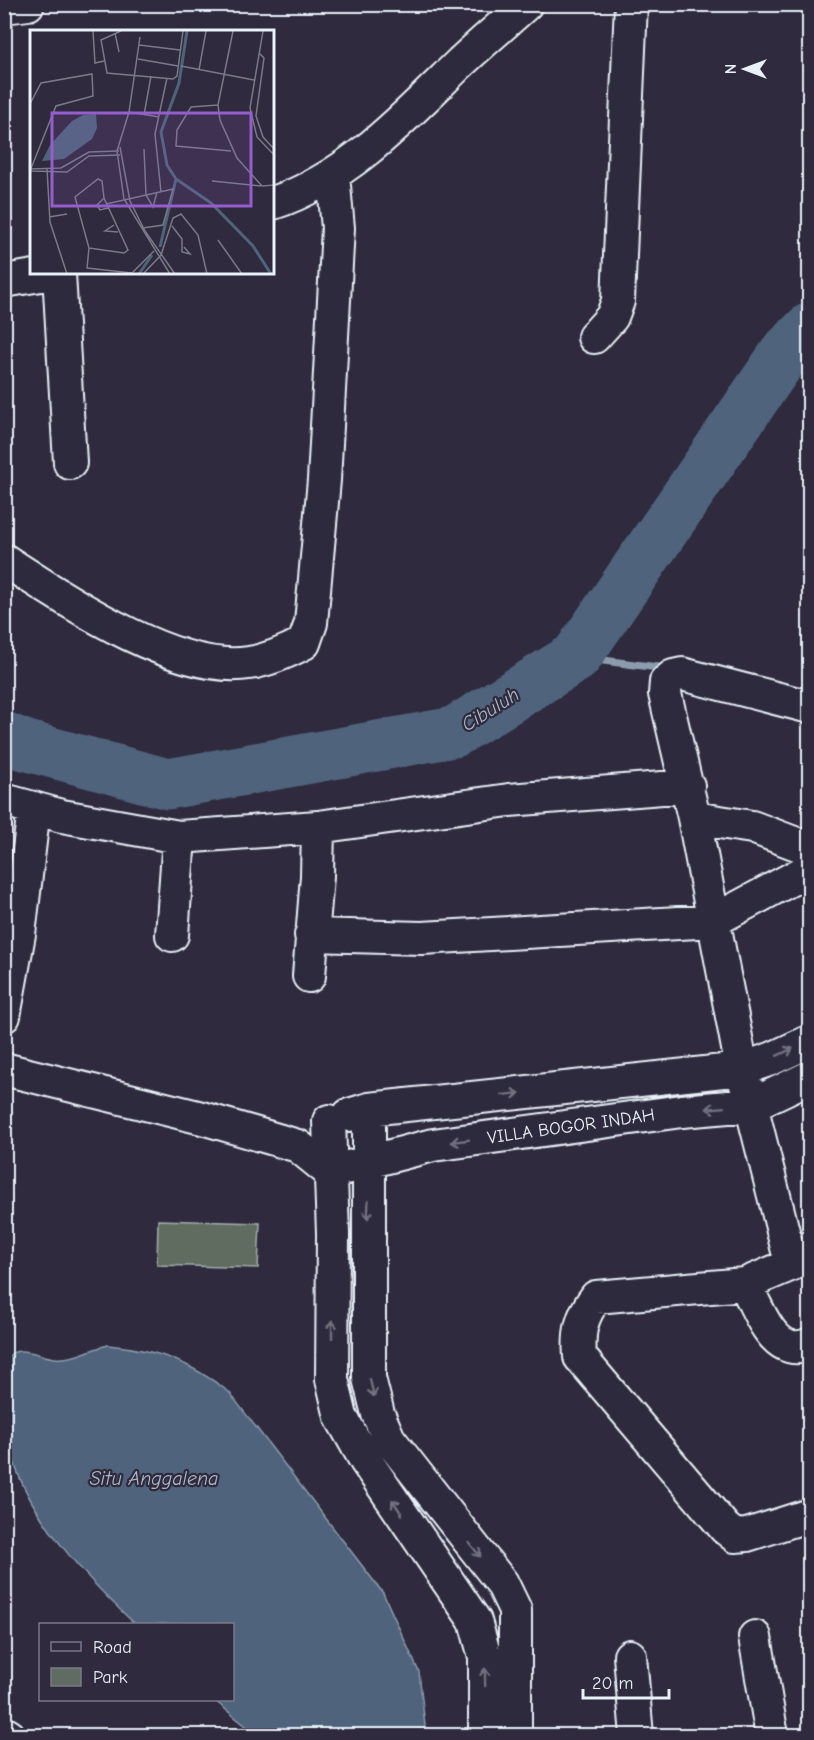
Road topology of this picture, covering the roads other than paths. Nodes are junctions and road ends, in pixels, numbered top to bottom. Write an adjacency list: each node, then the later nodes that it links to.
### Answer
1 (28, 4): 4 (street)
2 (526, 4): 5 (street)
3 (631, 4): 10 (street)
4 (4, 7)
5 (333, 175): 6 (street); 12 (street)
6 (274, 203)
7 (47, 274): 9 (street)
8 (58, 274): 11 (street)
9 (4, 281)
10 (594, 337)
11 (70, 463)
12 (4, 560)
13 (810, 707): 14 (street)
14 (688, 786): 17 (street); 18 (street)
15 (4, 800): 16 (street)
16 (34, 808): 19 (street); 23 (street)
17 (694, 818): 20 (street); 22 (street)
18 (318, 827): 19 (street); 25 (street)
19 (179, 837): 24 (street)
20 (810, 849)
21 (810, 869): 22 (street)
22 (713, 921): 25 (street); 30 (street)
23 (12, 933): 27 (street)
24 (172, 935)
25 (311, 935): 26 (street)
26 (309, 976)
27 (4, 1016)
28 (810, 1041): 30 (street, VILLA BOGOR INDAH, one-way to 28)
29 (4, 1069): 35 (street)
30 (742, 1069): 32 (street); 33 (street, VILLA BOGOR INDAH, one-way to 30)
31 (810, 1077): 32 (street, VILLA BOGOR INDAH)
32 (751, 1105): 36 (street, VILLA BOGOR INDAH, one-way to 36); 38 (street)
33 (369, 1109): 34 (street, VILLA BOGOR INDAH); 36 (street)
34 (329, 1121): 35 (street); 37 (street)
35 (297, 1146): 37 (street)
36 (369, 1161): 37 (street, VILLA BOGOR INDAH); 47 (street, one-way to 47)
37 (330, 1172): 46 (street, one-way to 37)
38 (800, 1260): 39 (street)
39 (745, 1284): 40 (street); 41 (street)
40 (810, 1344)
41 (810, 1515)
42 (755, 1637): 49 (street)
43 (630, 1656): 48 (street)
44 (4, 1733): 45 (street)
45 (9, 1736)
46 (485, 1736)
47 (515, 1736)
48 (637, 1736)
49 (772, 1736)

